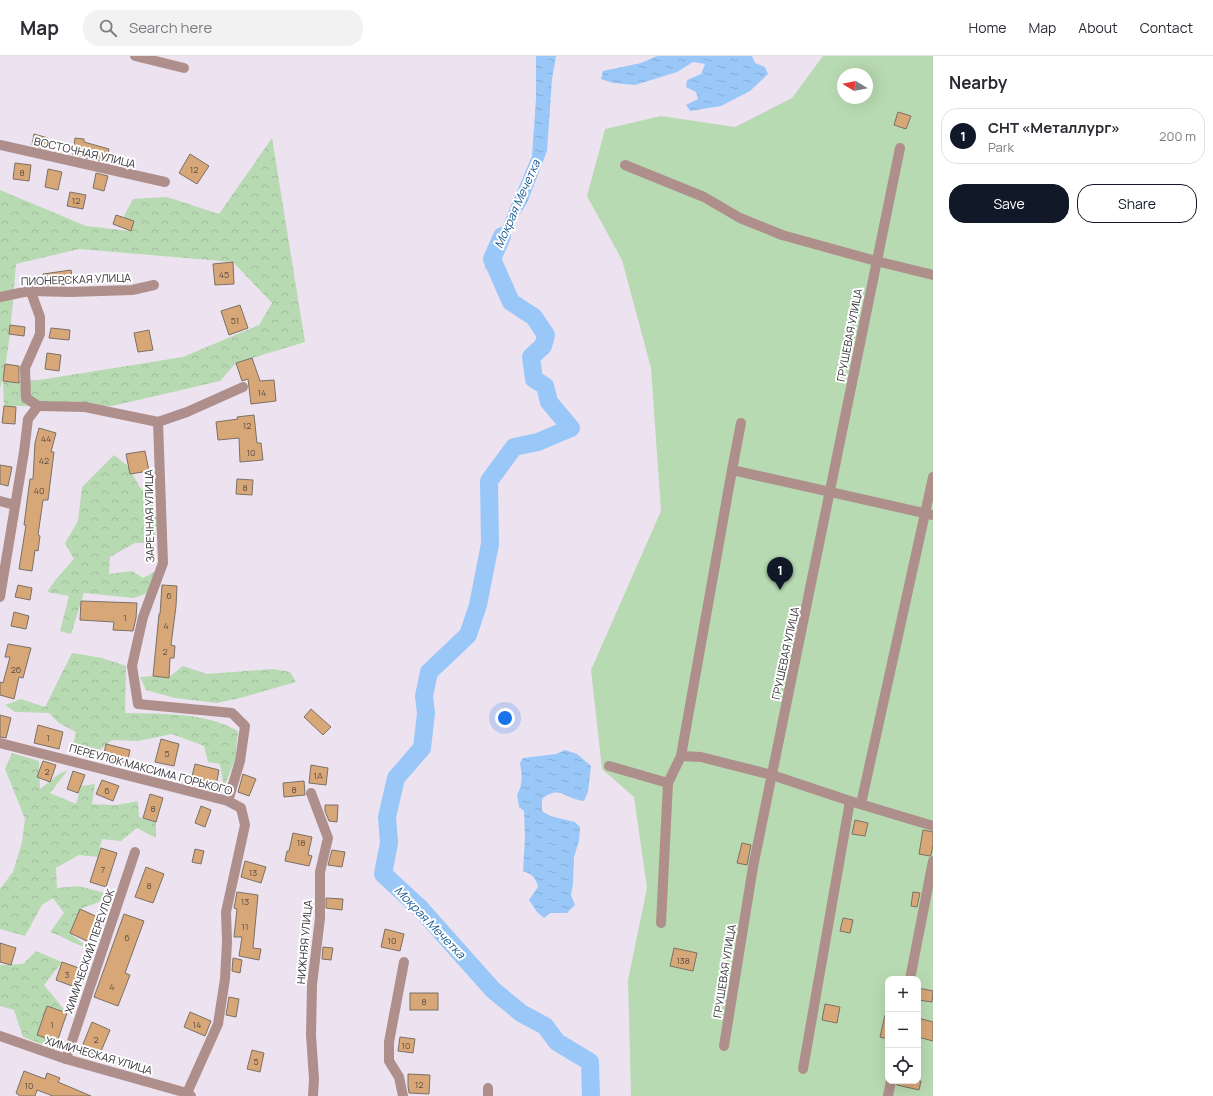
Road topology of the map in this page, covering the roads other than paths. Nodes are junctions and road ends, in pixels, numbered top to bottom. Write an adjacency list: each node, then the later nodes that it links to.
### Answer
1 (136, 56): 2 (street)
2 (184, 68)
3 (0, 145): 6 (street, ВОСТОЧНАЯ УЛИЦА)
4 (900, 148): 7 (street, ГРУШЕВАЯ УЛИЦА)
5 (625, 165): 7 (street)
6 (165, 182)
7 (876, 261): 8 (street); 18 (street, ГРУШЕВАЯ УЛИЦА)
8 (933, 275)
9 (154, 285): 10 (street, ПИОНЕРСКАЯ УЛИЦА)
10 (29, 291): 11 (street, ПИОНЕРСКАЯ УЛИЦА); 13 (street)
11 (0, 298)
12 (243, 387): 14 (street)
13 (38, 406): 14 (street); 20 (street)
14 (158, 422): 29 (street, ЗАРЕЧНАЯ УЛИЦА)
15 (741, 424): 16 (street)
16 (732, 470): 18 (street); 24 (street)
17 (933, 477): 21 (street)
18 (830, 493): 21 (street); 26 (street, ГРУШЕВАЯ УЛИЦА)
19 (0, 501): 20 (street)
20 (15, 504): 22 (street)
21 (929, 514): 31 (street)
22 (0, 597)
23 (0, 743): 29 (street, ПЕРЕУЛОК МАКСИМА ГОРЬКОГО)
24 (681, 756): 26 (street); 27 (street)
25 (609, 766): 27 (street)
26 (772, 775): 30 (street); 39 (street, ГРУШЕВАЯ УЛИЦА)
27 (668, 783): 35 (street)
28 (311, 793): 44 (street, НИЖНЯЯ УЛИЦА)
29 (228, 801): 43 (street, ПЕРЕУЛОК МАКСИМА ГОРЬКОГО)
30 (850, 801): 31 (street); 41 (street)
31 (862, 804): 32 (street)
32 (933, 826)
33 (135, 852): 40 (street, ХИМИЧЕСКИЙ ПЕРЕУЛОК)
34 (933, 861): 37 (street)
35 (661, 923)
36 (404, 962): 45 (street)
37 (911, 976)
38 (0, 1036): 40 (street, ХИМИЧЕСКАЯ УЛИЦА)
39 (724, 1046)
40 (66, 1059): 43 (street, ХИМИЧЕСКАЯ УЛИЦА)
41 (803, 1069)
42 (890, 1084): 46 (street)
43 (189, 1094)
44 (313, 1096)
45 (403, 1096)
46 (888, 1096)

